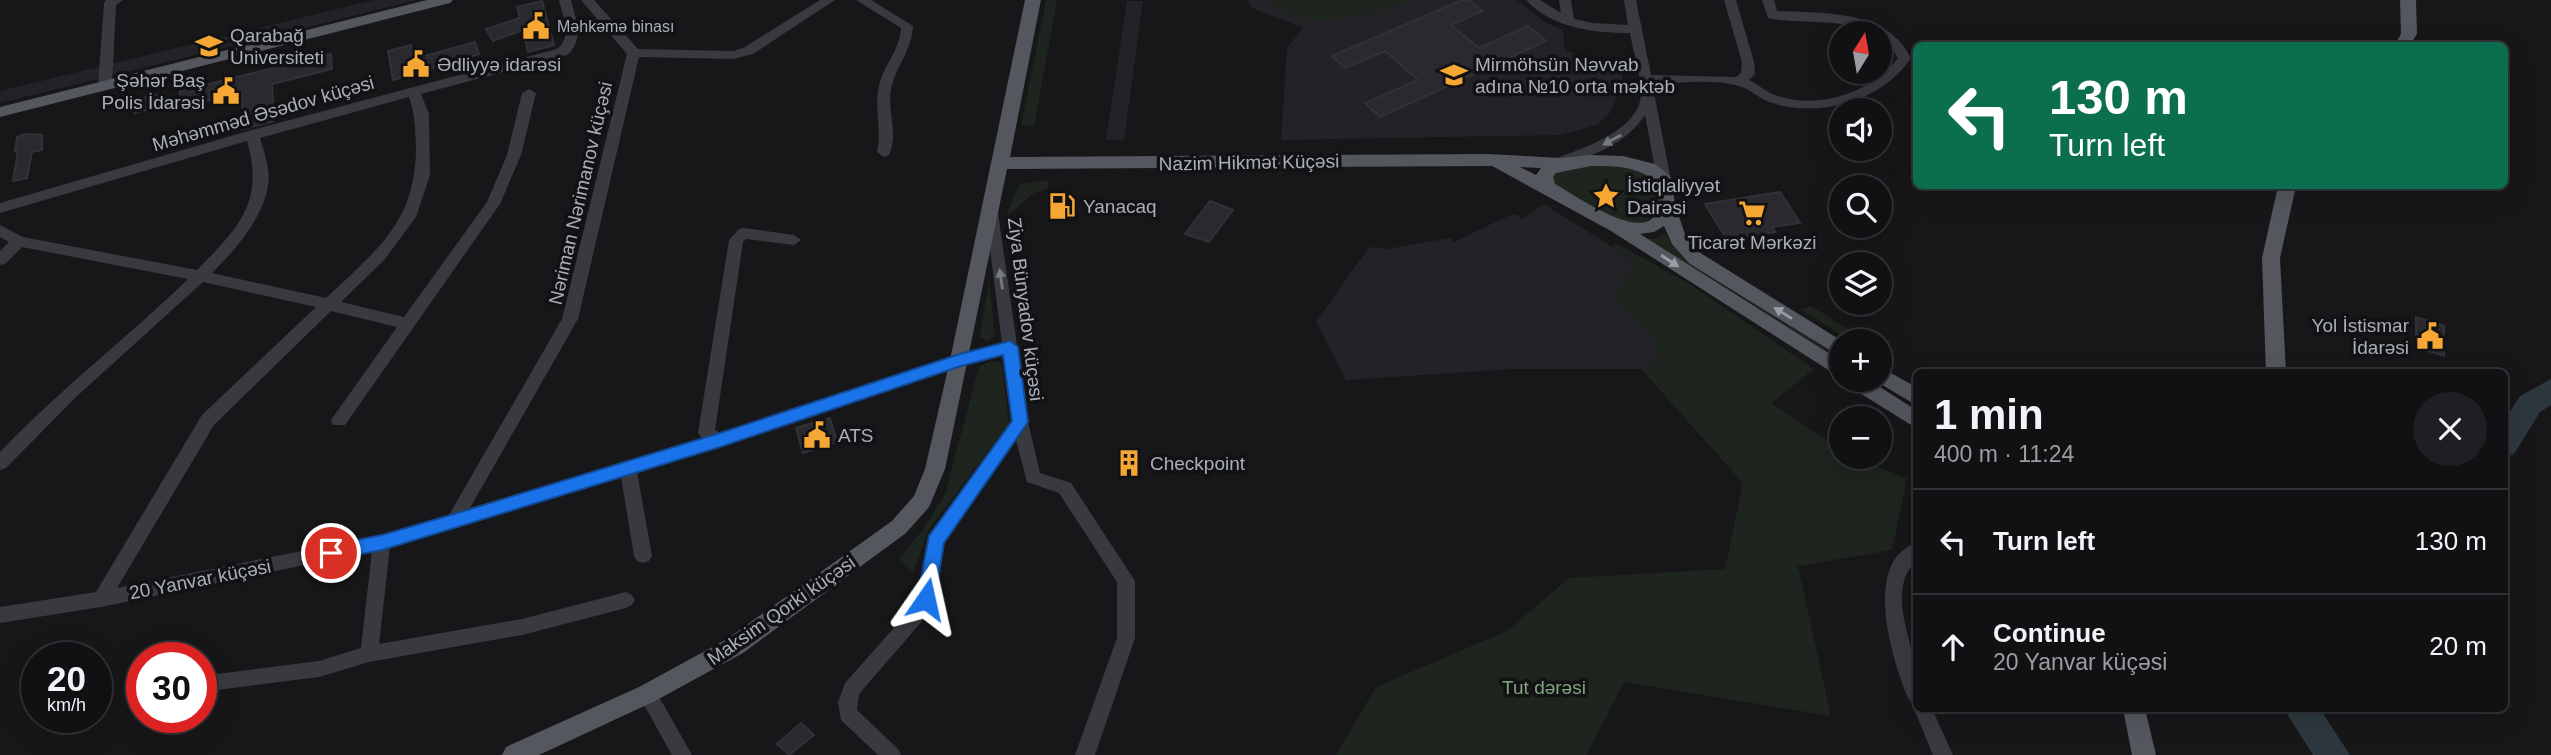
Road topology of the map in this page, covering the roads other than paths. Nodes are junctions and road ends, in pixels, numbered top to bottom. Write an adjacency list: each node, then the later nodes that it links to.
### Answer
1 (117, 0): 20 (street)
2 (444, 0): 20 (main road)
3 (565, 0): 21 (street, Məhəmməd Əsədov küçəsi)
4 (587, 0): 17 (street)
5 (830, 0): 17 (street)
6 (862, 0): 26 (street)
7 (1033, 0): 28 (main road)
8 (1532, 0): 14 (street)
9 (1565, 0): 14 (street)
10 (1630, 0): 15 (street)
11 (1730, 0): 19 (street)
12 (1768, 0): 19 (street)
13 (2408, 0): 16 (main road)
14 (1568, 22): 15 (street)
15 (1636, 29): 18 (street)
16 (2404, 42)
17 (634, 53): 58 (street, Nəriman Nərimanov küçəsi)
18 (1645, 79): 19 (street); 23 (street)
19 (1739, 81)
20 (105, 85): 24 (main road)
21 (414, 92): 25 (street, Məhəmməd Əsədov küçəsi); 42 (street)
22 (529, 93): 43 (street)
23 (1648, 95): 29 (street, one-way to 29); 30 (street)
24 (0, 112)
25 (252, 135): 34 (street, Məhəmməd Əsədov küçəsi); 41 (street)
26 (884, 152)
27 (1488, 160): 28 (main road, Nazim Hikmət Küçəsi); 29 (main road, Nazim Hikmət Küçəsi); 31 (main road)
28 (1002, 163): 33 (main road)
29 (1557, 163): 30 (main road, Nazim Hikmət Küçəsi); 31 (main road)
30 (1664, 180): 35 (main road)
31 (1548, 187): 36 (main road)
32 (2286, 189): 48 (main road)
33 (990, 206): 45 (street, Ziya Bünyadov küçəsi, one-way to 33); 46 (main road)
34 (0, 208)
35 (1667, 208): 36 (main road); 44 (main road, one-way to 35)
36 (1612, 225): 47 (main road, one-way to 47)
37 (0, 230): 39 (street)
38 (794, 240): 55 (street)
39 (19, 241): 40 (street); 41 (street)
40 (0, 260)
41 (202, 276): 42 (street); 56 (street)
42 (331, 304): 43 (street); 62 (street)
43 (407, 324): 53 (street)
44 (1829, 342)
45 (1010, 347): 46 (street, 20 Yanvar küçəsi); 54 (street, Ziya Bünyadov küçəsi)
46 (960, 360): 55 (street, 20 Yanvar küçəsi); 68 (main road, Maksim Qorki küçəsi)
47 (1829, 363)
48 (2276, 369)
49 (1892, 382): 51 (main road)
50 (1873, 392): 52 (main road)
51 (1913, 395)
52 (1913, 418)
53 (339, 420)
54 (1020, 422): 73 (street, Ziya Bünyadov küçəsi); 74 (street, Ziya Bünyadov küçəsi)
55 (720, 440): 57 (street, 20 Yanvar küçəsi)
56 (0, 463)
57 (628, 467): 58 (street, 20 Yanvar küçəsi); 61 (street)
58 (454, 521): 59 (street, 20 Yanvar küçəsi)
59 (382, 542): 62 (street, 20 Yanvar küçəsi); 65 (street)
60 (1913, 553): 67 (street)
61 (643, 556)
62 (102, 599): 64 (street, 20 Yanvar küçəsi)
63 (626, 600): 65 (street)
64 (0, 615)
65 (369, 654): 66 (street)
66 (217, 682)
67 (1913, 687)
68 (647, 694): 71 (main road, Maksim Qorki küçəsi); 72 (street)
69 (1924, 712): 75 (street)
70 (2135, 712): 76 (main road)
71 (514, 755)
72 (682, 755)
73 (891, 755)
74 (1085, 755)
75 (1942, 755)
76 (2144, 755)

